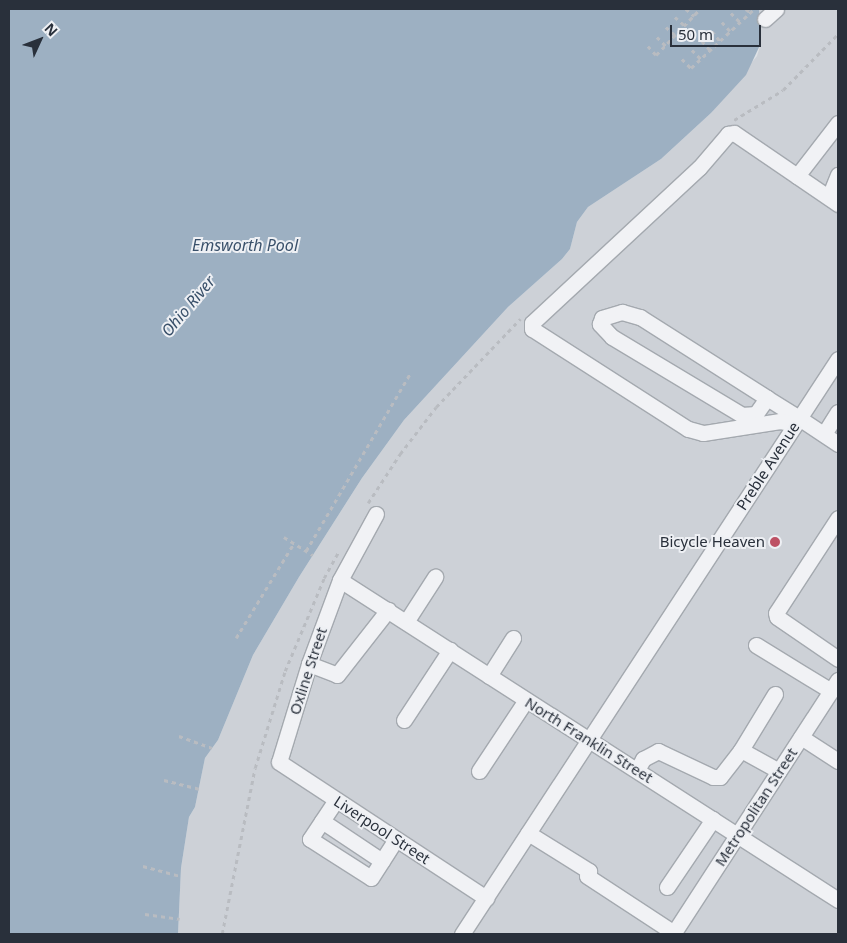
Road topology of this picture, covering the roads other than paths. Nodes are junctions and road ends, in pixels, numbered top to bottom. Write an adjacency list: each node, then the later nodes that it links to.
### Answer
1 (836, 130): 3 (street)
2 (838, 175): 4 (street)
3 (797, 176): 4 (street); 8 (street)
4 (834, 200)
5 (838, 359): 8 (street, Preble Avenue)
6 (767, 398): 6 (street); 8 (street)
7 (838, 412): 9 (street)
8 (797, 421): 9 (street); 28 (street, Preble Avenue)
9 (824, 434): 10 (street)
10 (838, 444)
11 (376, 514): 14 (street, Oxline Street)
12 (838, 518): 20 (street)
13 (435, 577): 16 (street)
14 (340, 580): 15 (street, North Franklin Street); 21 (street, Oxline Street)
15 (388, 610): 16 (street, North Franklin Street); 21 (street)
16 (406, 622): 19 (street, North Franklin Street)
17 (513, 638): 22 (street)
18 (756, 645): 23 (street)
19 (450, 650): 22 (street, North Franklin Street); 26 (street)
20 (838, 659)
21 (309, 664): 31 (street, Oxline Street)
22 (489, 676): 25 (street, North Franklin Street)
23 (835, 686): 27 (street, Metropolitan Street)
24 (775, 694): 29 (street)
25 (526, 700): 28 (street, North Franklin Street); 33 (street)
26 (404, 720)
27 (801, 737): 30 (street); 34 (street, Metropolitan Street)
28 (589, 739): 32 (street, North Franklin Street); 38 (street, Preble Avenue)
29 (740, 750): 32 (street); 34 (street)
30 (838, 761)
31 (279, 762): 35 (street, Liverpool Street)
32 (636, 770): 36 (street, North Franklin Street)
33 (479, 771)
34 (779, 771): 39 (street, Metropolitan Street)
35 (336, 800): 37 (street); 40 (street, Liverpool Street)
36 (713, 819): 39 (street, North Franklin Street); 42 (street)
37 (322, 821): 41 (street); 41 (street)
38 (528, 834): 43 (street, Preble Avenue); 45 (street)
39 (737, 835): 44 (street, North Franklin Street); 45 (street, Metropolitan Street)
40 (396, 839): 41 (street); 43 (street, Liverpool Street)
41 (382, 861)
42 (667, 888)
43 (486, 898): 46 (street, Preble Avenue)
44 (838, 900)
45 (673, 933)
46 (462, 934)

